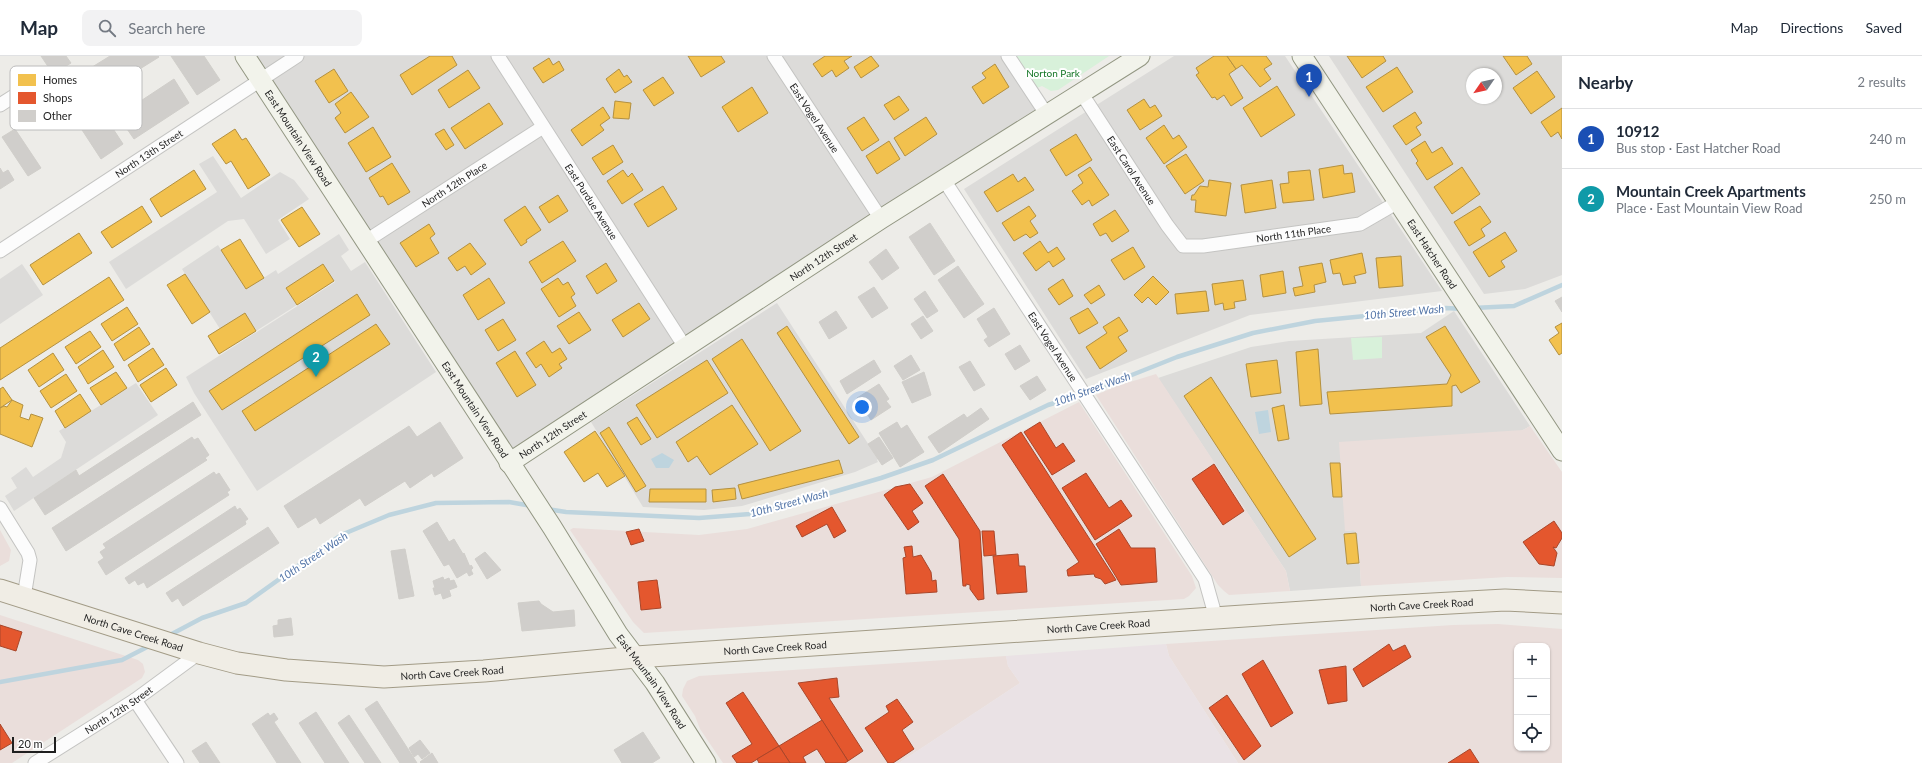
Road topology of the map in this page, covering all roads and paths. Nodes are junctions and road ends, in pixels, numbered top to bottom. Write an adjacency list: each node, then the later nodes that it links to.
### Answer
1 (245, 56): 8 (street, East Mountain View Road)
2 (297, 56): 8 (street, North 13th Street)
3 (498, 56): 13 (street, East Purdue Avenue)
4 (774, 56): 16 (street, East Vogel Avenue)
5 (1008, 56): 12 (street)
6 (1140, 56): 9 (street, North 12th Street)
7 (1302, 56): 15 (street, East Hatcher Road)
8 (260, 79): 17 (street, East Mountain View Road); 19 (street, North 13th Street)
9 (1082, 94): 12 (street, North 12th Street); 18 (street, East Carol Avenue)
10 (10, 99): 11 (street)
11 (0, 105)
12 (1047, 115): 14 (street, North 12th Street)
13 (543, 127): 17 (street, North 12th Place); 20 (street, East Purdue Avenue)
14 (944, 180): 16 (street, North 12th Street); 27 (street, East Vogel Avenue)
15 (1398, 202): 18 (street, North 11th Place); 21 (street, East Hatcher Road)
16 (881, 219): 20 (street, North 12th Street)
17 (366, 241): 22 (street, East Mountain View Road)
18 (1183, 246)
19 (0, 250)
20 (685, 347): 22 (street, North 12th Street)
21 (1560, 445)
22 (509, 463): 29 (street, East Mountain View Road)
23 (0, 508): 25 (street)
24 (0, 590): 25 (main road, North Cave Creek Road)
25 (24, 597): 28 (main road, North Cave Creek Road)
26 (1562, 603): 27 (main road, North Cave Creek Road)
27 (1216, 618): 29 (main road, North Cave Creek Road)
28 (191, 651): 29 (main road, North Cave Creek Road); 30 (street, North 12th Street)
29 (636, 657): 33 (street, East Mountain View Road)
30 (135, 700): 31 (street, North 12th Street); 32 (street)
31 (35, 763)
32 (177, 763)
33 (706, 763)

